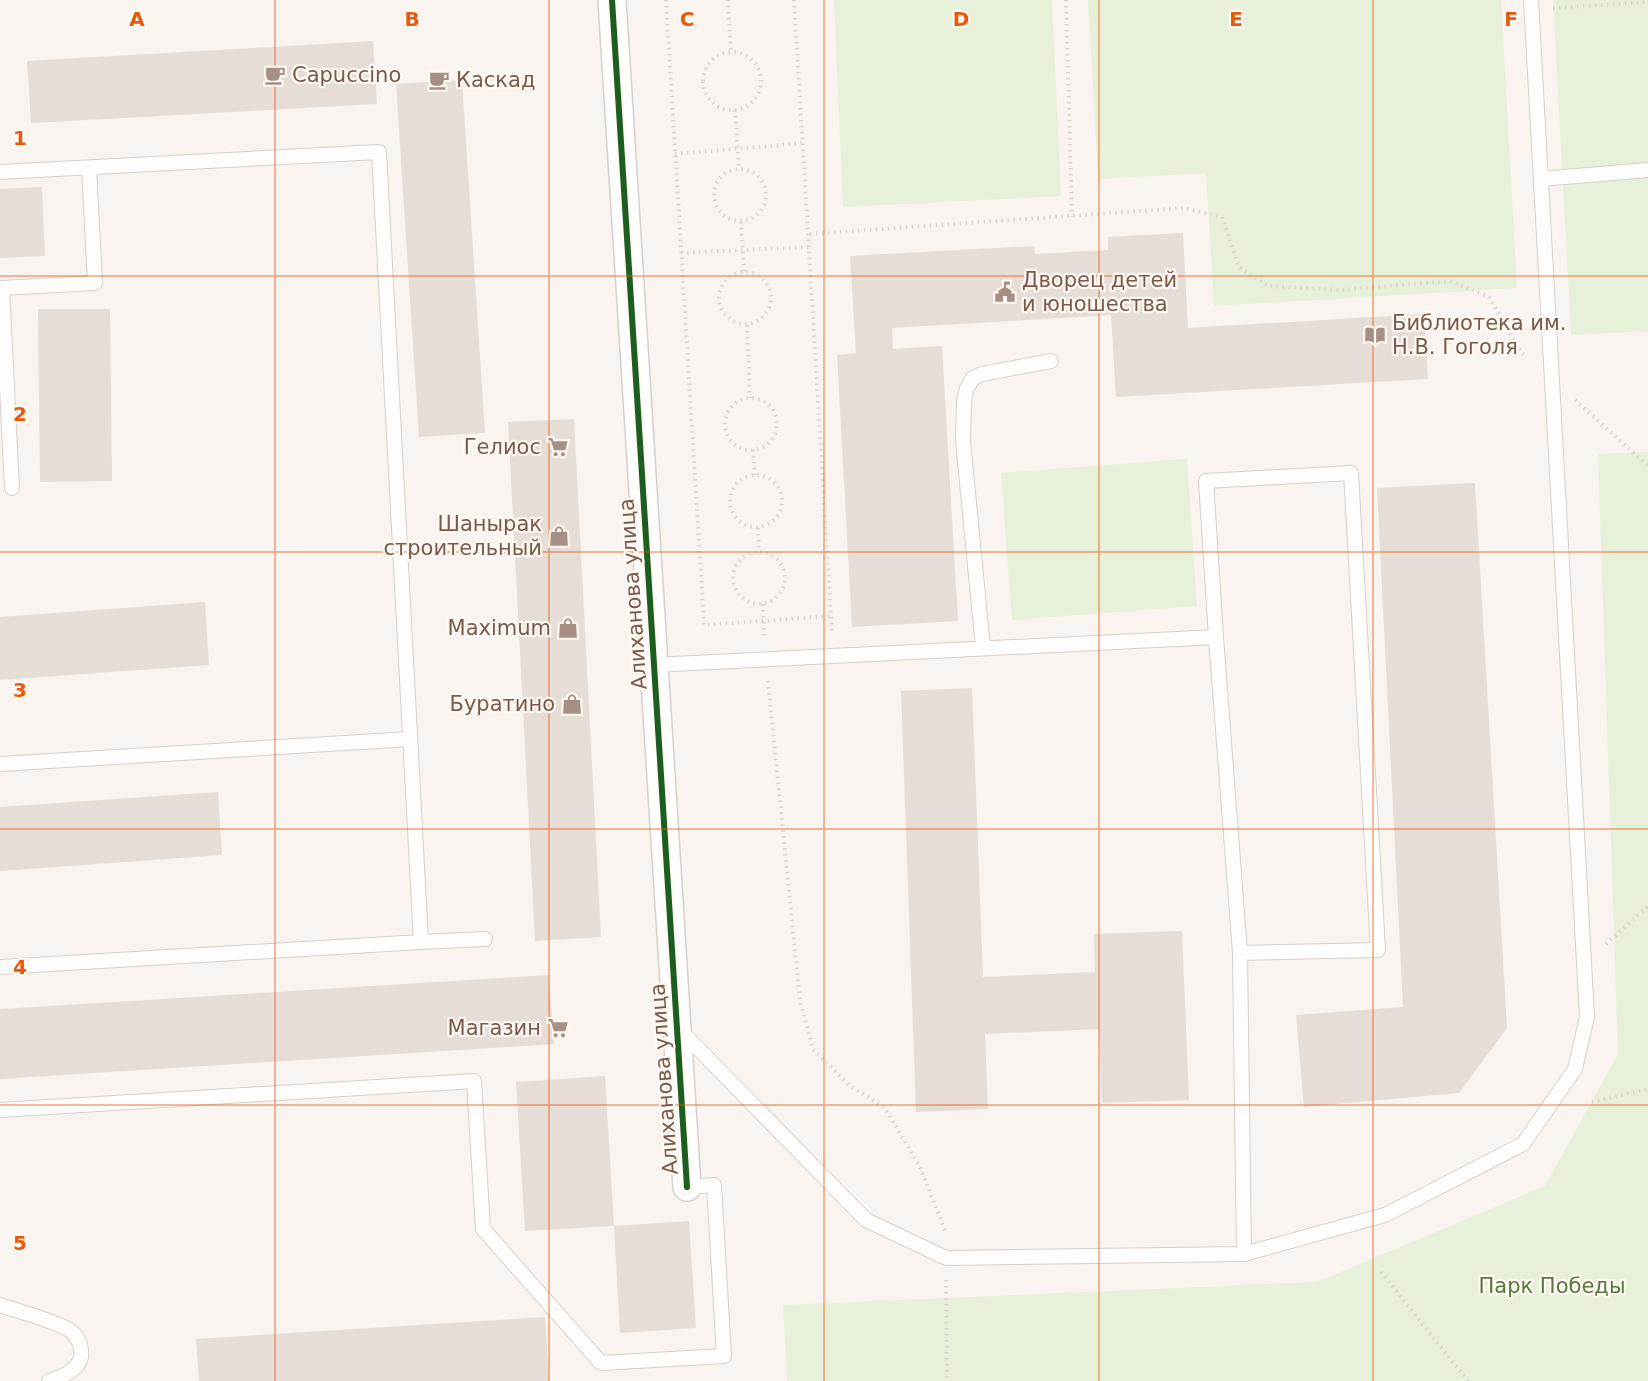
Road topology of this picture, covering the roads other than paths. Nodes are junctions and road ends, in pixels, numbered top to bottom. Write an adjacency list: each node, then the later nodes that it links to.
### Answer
1 (612, 0): 12 (street, Алиханова улица)
2 (1531, 5): 6 (lane)
3 (89, 168): 5 (lane); 7 (lane); 13 (lane)
4 (1648, 170): 6 (lane)
5 (0, 172)
6 (1540, 179): 22 (lane)
7 (1, 288): 9 (lane)
8 (1051, 361): 11 (lane)
9 (12, 488)
10 (1216, 637): 11 (lane); 17 (lane); 17 (lane)
11 (983, 648): 12 (lane)
12 (653, 665): 19 (street, Алиханова улица)
13 (410, 739): 14 (lane); 16 (lane)
14 (0, 764)
15 (485, 939): 16 (lane)
16 (421, 942): 18 (lane)
17 (1240, 952): 22 (lane)
18 (0, 967)
19 (677, 1028): 21 (street, Алиханова улица); 22 (lane)
20 (0, 1110): 21 (lane)
21 (687, 1187)
22 (1244, 1254)
23 (0, 1305): 24 (lane)
24 (49, 1381)

